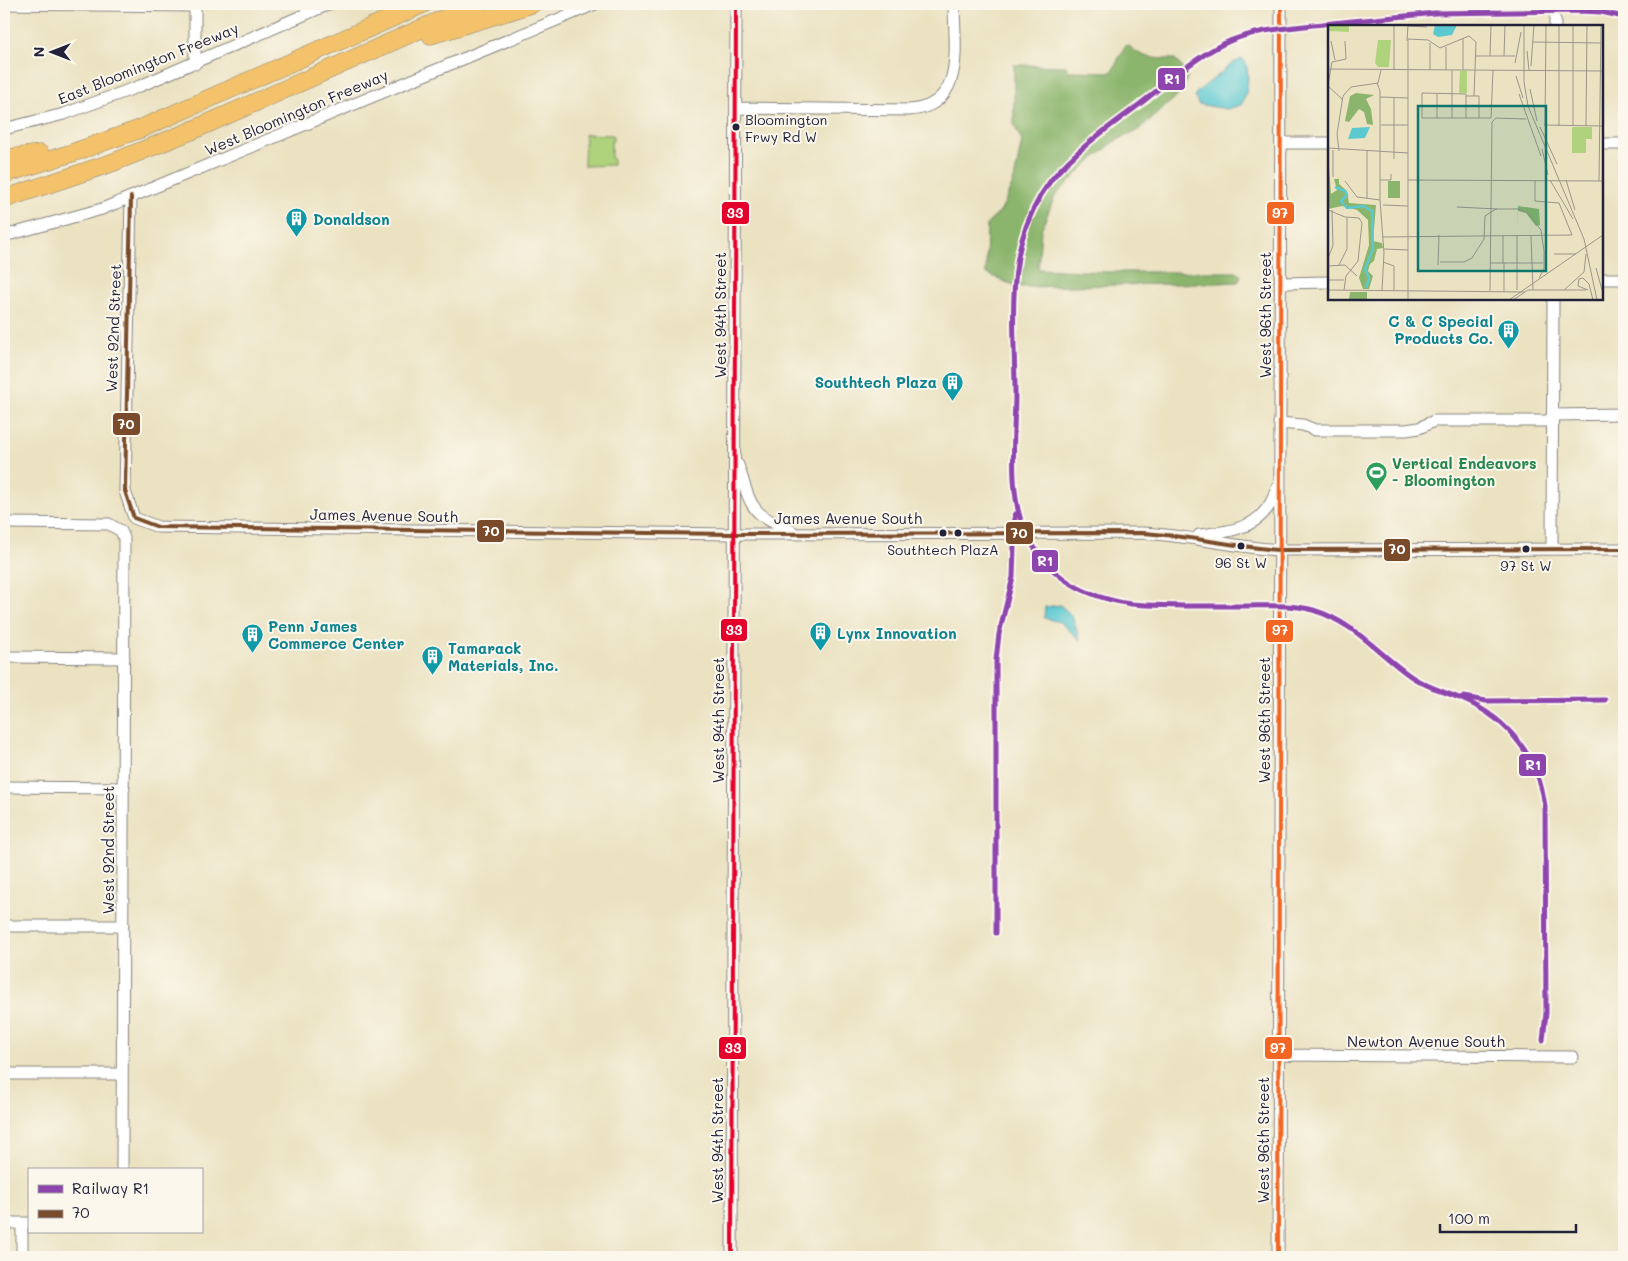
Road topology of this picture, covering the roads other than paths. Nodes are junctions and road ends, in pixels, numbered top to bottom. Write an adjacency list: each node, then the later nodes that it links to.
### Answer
1 (4, 4): 10 (street)
2 (328, 4): 12 (street, East Bloomington Freeway)
3 (422, 4): 19 (highway)
4 (477, 4): 11 (highway)
5 (532, 4): 11 (highway)
6 (595, 4): 22 (street, West Bloomington Freeway)
7 (736, 4): 13 (street, West 94th Street)
8 (954, 4): 13 (street)
9 (1281, 4): 15 (street, West 96th Street)
10 (195, 5): 12 (street)
11 (356, 58): 23 (highway)
12 (194, 64): 14 (street, East Bloomington Freeway)
13 (736, 108): 33 (street, West 94th Street)
14 (4, 129)
15 (1281, 143): 16 (street); 28 (street, West 96th Street)
16 (1328, 143)
17 (1603, 144): 18 (street)
18 (1624, 144)
19 (90, 147): 20 (highway); 21 (highway)
20 (4, 159)
21 (4, 174)
22 (131, 197): 24 (street, West Bloomington Freeway); 35 (street, West 92nd Street)
23 (4, 198)
24 (4, 236)
25 (1603, 279): 26 (street)
26 (1624, 279)
27 (1328, 282): 28 (street)
28 (1280, 283): 32 (street, West 96th Street)
29 (1553, 300): 31 (street)
30 (1624, 414): 31 (street)
31 (1552, 418): 32 (street); 40 (street)
32 (1279, 423): 34 (street, West 96th Street)
33 (735, 454): 37 (street); 38 (street, West 94th Street)
34 (1279, 479): 39 (street); 42 (street, West 96th Street)
35 (134, 518): 38 (street, James Avenue South)
36 (4, 523): 44 (street, West 92nd Street)
37 (798, 533): 38 (street, James Avenue South); 39 (street, James Avenue South)
38 (734, 534): 57 (street, West 94th Street)
39 (1184, 536): 42 (street, James Avenue South)
40 (1552, 549): 41 (street, James Avenue South); 42 (street, James Avenue South)
41 (1624, 549)
42 (1279, 550): 49 (street, West 96th Street)
43 (4, 657): 44 (street)
44 (124, 658): 46 (street, West 92nd Street)
45 (4, 787): 46 (street)
46 (124, 788): 48 (street, West 92nd Street)
47 (4, 926): 48 (street)
48 (123, 926): 52 (street, West 92nd Street)
49 (1279, 1055): 50 (street, Newton Avenue South); 58 (street, West 96th Street)
50 (1573, 1056)
51 (4, 1074): 52 (street)
52 (122, 1074): 53 (street, West 92nd Street)
53 (122, 1168)
54 (4, 1223): 55 (street)
55 (25, 1223): 56 (street)
56 (22, 1257)
57 (732, 1257)
58 (1278, 1257)

